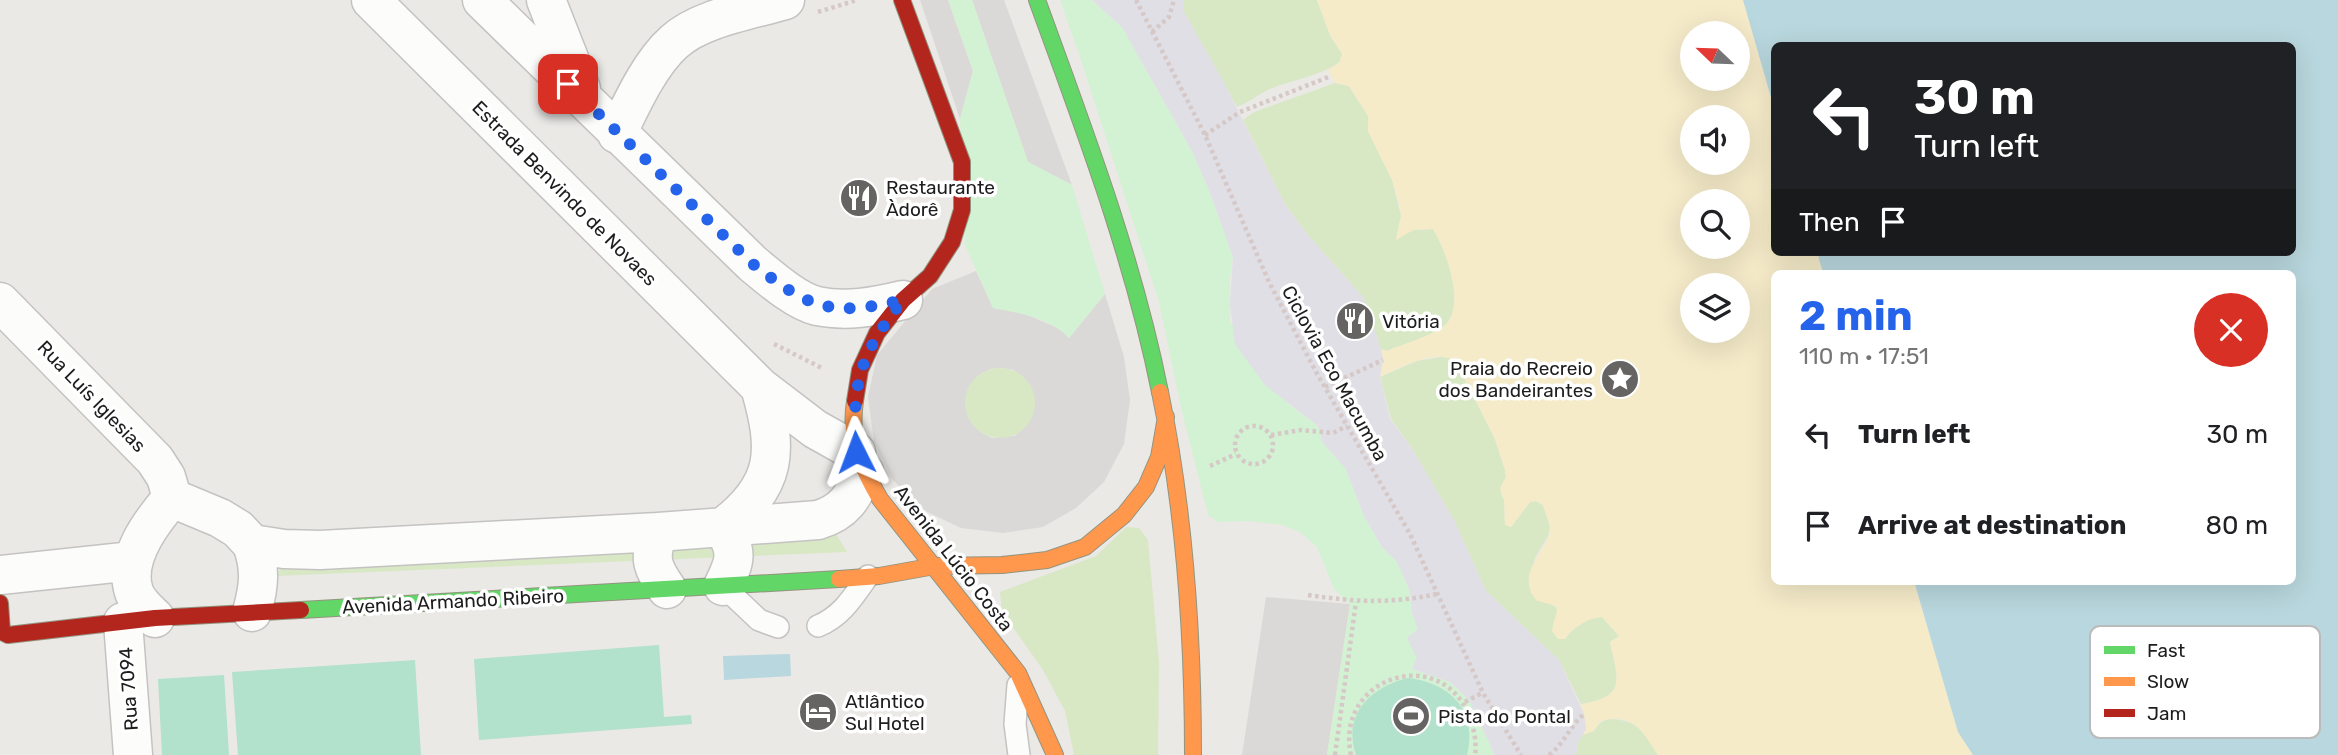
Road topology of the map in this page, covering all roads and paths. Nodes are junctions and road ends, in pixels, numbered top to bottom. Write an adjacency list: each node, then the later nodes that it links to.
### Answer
1 (371, 0): 18 (street, Estrada Benvindo de Novaes)
2 (482, 0): 12 (street)
3 (546, 0): 12 (street)
4 (857, 0): 9 (path)
5 (902, 0): 15 (main road, Avenida Lúcio Costa)
6 (1037, 0): 20 (main road)
7 (1136, 0): 10 (path, Ciclovia Eco Macumba)
8 (1174, 0): 10 (path)
9 (795, 8): 13 (street)
10 (1152, 32): 14 (path, Ciclovia Eco Macumba)
11 (1331, 76): 14 (path)
12 (585, 101): 13 (street)
13 (617, 134): 15 (street)
14 (1205, 135): 19 (path, Ciclovia Eco Macumba)
15 (903, 300): 23 (main road, Avenida Lúcio Costa)
16 (0, 302): 24 (street, Rua Luís Iglesias)
17 (1382, 360): 19 (path)
18 (760, 387): 23 (street, Estrada Benvindo de Novaes); 25 (street, Estrada Benvindo de Novaes)
19 (1325, 387): 21 (path, Ciclovia Eco Macumba)
20 (1166, 417): 29 (main road, Avenida Armando Ribeiro); 51 (main road)
21 (1347, 426): 22 (path); 34 (path, Ciclovia Eco Macumba)
22 (1271, 435): 22 (path)
23 (860, 462): 25 (street); 29 (main road, Avenida Lúcio Costa)
24 (172, 498): 27 (street); 28 (street)
25 (723, 527): 26 (street); 32 (street)
26 (658, 532): 27 (street); 33 (street)
27 (252, 544): 38 (street)
28 (133, 561): 30 (street); 39 (street)
29 (934, 565): 31 (main road, Avenida Armando Ribeiro); 42 (main road, Avenida Lúcio Costa)
30 (0, 575)
31 (868, 576): 32 (main road, Avenida Armando Ribeiro); 40 (lane)
32 (723, 586): 33 (main road, Avenida Armando Ribeiro); 41 (lane)
33 (667, 589): 38 (main road, Avenida Armando Ribeiro)
34 (1437, 594): 36 (path); 43 (path, Ciclovia Eco Macumba)
35 (1308, 595): 36 (path)
36 (1356, 602): 45 (path)
37 (0, 603): 39 (main road, Avenida Armando Ribeiro)
38 (252, 612): 39 (main road, Avenida Armando Ribeiro)
39 (139, 620): 48 (street, Rua 7094)
40 (818, 626)
41 (778, 627)
42 (1018, 673): 49 (lane); 50 (main road, Avenida Lúcio Costa)
43 (1483, 693): 44 (path); 55 (path, Ciclovia Eco Macumba)
44 (1465, 702): 47 (path); 54 (path)
45 (1340, 714): 47 (path); 52 (path)
46 (1584, 714): 56 (path)
47 (1353, 717): 53 (path)
48 (133, 755)
49 (1019, 755)
50 (1055, 755)
51 (1193, 755)
52 (1335, 755)
53 (1352, 755)
54 (1475, 755)
55 (1521, 755)
56 (1549, 755)

